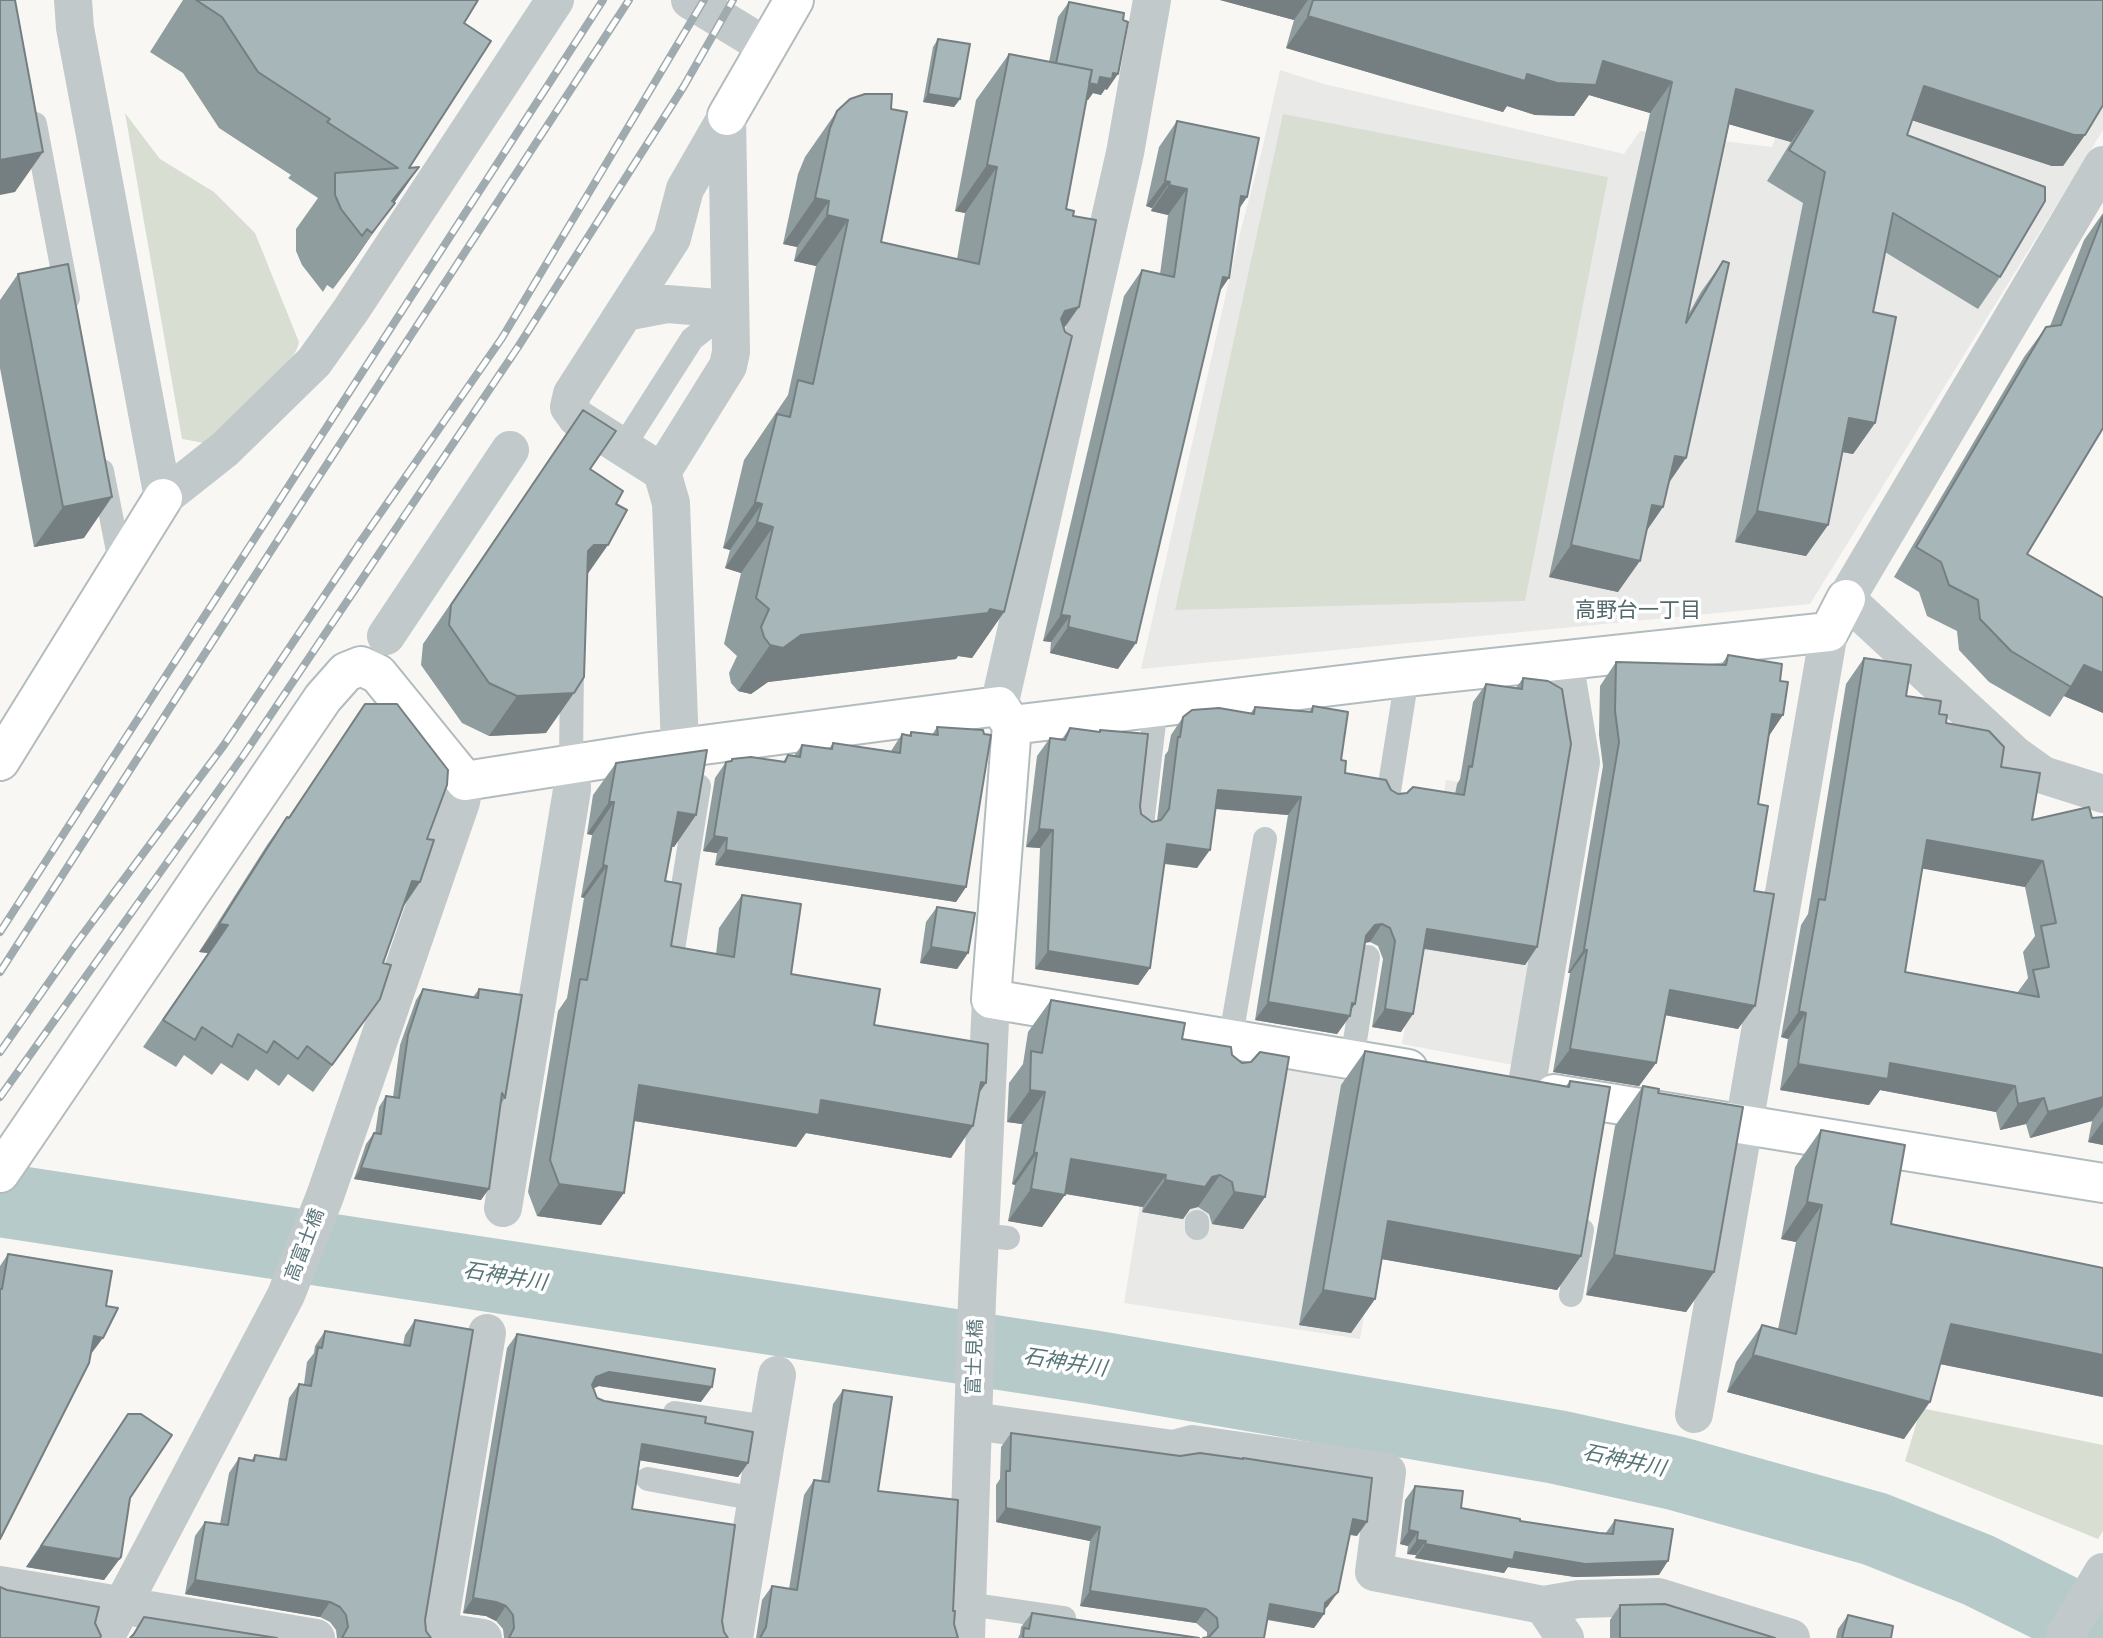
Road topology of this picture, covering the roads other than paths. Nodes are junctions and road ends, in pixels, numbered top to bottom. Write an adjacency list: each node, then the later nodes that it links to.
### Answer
1 (73, 0): 18 (street)
2 (555, 0): 18 (street)
3 (690, 0): 6 (street)
4 (794, 0): 6 (street)
5 (1152, 0): 26 (street)
6 (767, 47): 8 (street)
7 (29, 96): 13 (lane)
8 (727, 116): 11 (street); 12 (street)
9 (2103, 165): 10 (street)
10 (2089, 218): 20 (street)
11 (730, 309): 12 (street); 14 (lane); 17 (street)
12 (625, 312): 14 (street)
13 (72, 314)
14 (623, 447): 17 (street)
15 (510, 450): 21 (street)
16 (98, 451): 19 (lane)
17 (662, 472): 27 (street)
18 (163, 498): 19 (street)
19 (121, 566): 28 (street)
20 (1837, 616): 23 (street); 31 (street); 43 (street)
21 (386, 636)
22 (573, 639): 29 (lane)
23 (1564, 661): 24 (street); 42 (street)
24 (1407, 677): 25 (street); 32 (lane)
25 (1156, 706): 26 (street); 33 (lane)
26 (1006, 715): 27 (street); 37 (street)
27 (693, 746): 29 (street); 36 (lane)
28 (0, 761)
29 (571, 763): 30 (street); 46 (street)
30 (465, 781): 44 (street); 61 (street, 高富士橋)
31 (2103, 794)
32 (1388, 797)
33 (1142, 825)
34 (1265, 839): 38 (lane)
35 (1368, 957): 39 (lane)
36 (670, 968)
37 (992, 999): 38 (street); 53 (street, 富士見橋)
38 (1227, 1055): 39 (street)
39 (1352, 1060): 40 (street)
40 (1446, 1076)
41 (1486, 1083): 42 (street)
42 (1526, 1090): 43 (street)
43 (1744, 1125): 45 (street); 52 (street)
44 (9, 1158)
45 (2103, 1183)
46 (503, 1208)
47 (1586, 1212): 48 (lane)
48 (1571, 1295)
49 (487, 1333): 63 (street)
50 (776, 1375): 54 (street)
51 (650, 1409): 54 (lane)
52 (1694, 1414)
53 (973, 1415): 59 (street); 60 (street, 富士見橋)
54 (768, 1427): 56 (street)
55 (648, 1479): 56 (lane)
56 (756, 1499): 66 (street)
57 (2102, 1573): 69 (street)
58 (0, 1585): 61 (street)
59 (1543, 1605): 67 (street); 68 (street)
60 (967, 1621): 62 (lane)
61 (114, 1622): 64 (street)
62 (1087, 1622)
63 (438, 1634): 65 (street)
64 (316, 1638)
65 (483, 1638)
66 (734, 1638)
67 (1565, 1638)
68 (1791, 1638)
69 (2064, 1638)

